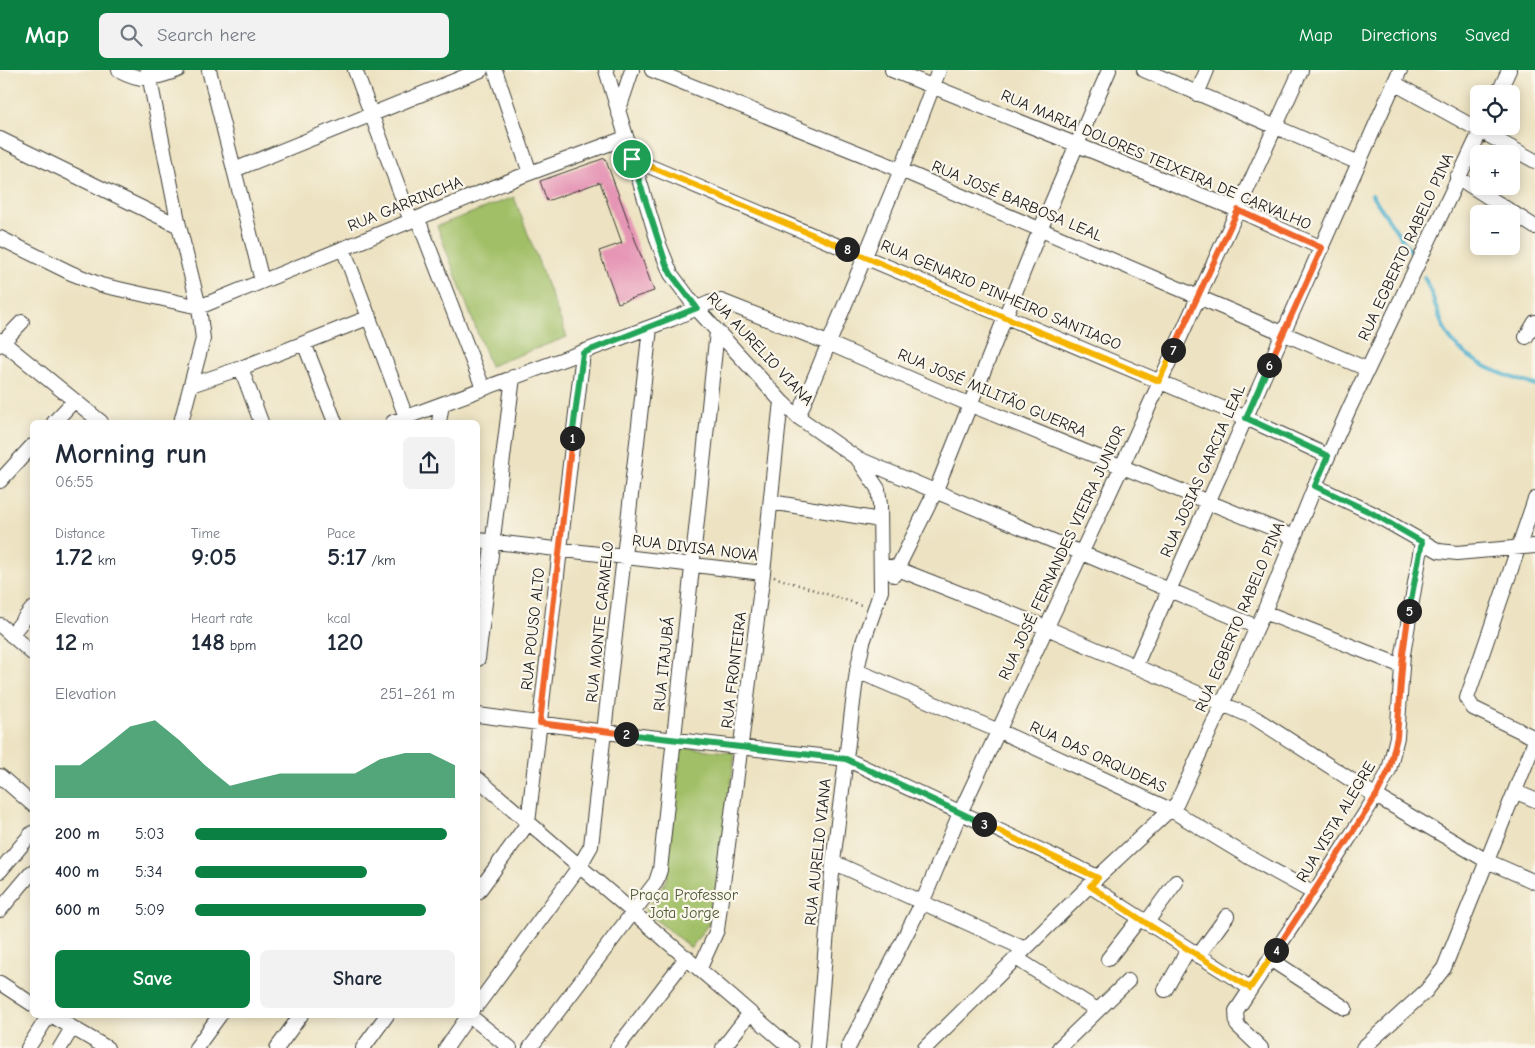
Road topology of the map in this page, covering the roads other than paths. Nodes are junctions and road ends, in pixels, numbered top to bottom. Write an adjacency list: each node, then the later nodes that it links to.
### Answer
1 (119, 70): 18 (street)
2 (178, 70): 18 (street)
3 (209, 70): 35 (street)
4 (355, 70): 24 (street)
5 (481, 70): 24 (street)
6 (495, 70): 37 (street)
7 (606, 70): 23 (street, RUA AURELIO VIANA)
8 (632, 70): 23 (street)
9 (652, 70): 36 (street, RUA JOSÉ BARBOSA LEAL)
10 (892, 70): 21 (street, RUA MARIA DOLORES TEIXEIRA DE CARVALHO)
11 (939, 70): 21 (street)
12 (1109, 70): 31 (street)
13 (1144, 70): 22 (street)
14 (1207, 70): 22 (street)
15 (1302, 70): 26 (street, RUA JOSÉ FERNANDES VIEIRA JUNIOR)
16 (1400, 70): 19 (street, RUA JOSIAS GARCIA LEAL)
17 (1509, 70): 20 (street)
18 (148, 75): 41 (street)
19 (1394, 83): 25 (street); 34 (street, RUA JOSIAS GARCIA LEAL)
20 (1502, 85)
21 (932, 86): 31 (street, RUA MARIA DOLORES TEIXEIRA DE CARVALHO); 36 (street)
22 (1197, 94): 26 (street)
23 (618, 112): 29 (street, RUA AURELIO VIANA)
24 (371, 114): 35 (street); 40 (street)
25 (1470, 123)
26 (1276, 126): 34 (street); 39 (street, RUA JOSÉ FERNANDES VIEIRA JUNIOR)
27 (1479, 135): 38 (street, RUA EGBERTO RABELO PINA)
28 (1492, 135): 33 (street)
29 (625, 138): 32 (street, RUA AURELIO VIANA); 37 (street, RUA GARRINCHA)
30 (0, 140): 41 (street)
31 (1077, 144): 39 (street, RUA MARIA DOLORES TEIXEIRA DE CARVALHO); 43 (street)
32 (632, 159): 47 (street, RUA GENARIO PINHEIRO SANTIAGO); 51 (street, RUA AURELIO VIANA)
33 (1535, 161)
34 (1359, 163): 46 (street, RUA JOSIAS GARCIA LEAL)
35 (234, 170): 48 (street)
36 (900, 170): 43 (street, RUA JOSÉ BARBOSA LEAL); 47 (street)
37 (530, 173): 40 (street, RUA GARRINCHA)
38 (1457, 177): 42 (street); 65 (street, RUA EGBERTO RABELO PINA)
39 (1238, 210): 46 (street, RUA MARIA DOLORES TEIXEIRA DE CARVALHO); 49 (street, RUA JOSÉ FERNANDES VIEIRA JUNIOR)
40 (414, 220): 45 (street, RUA GARRINCHA); 69 (street)
41 (179, 226): 50 (street)
42 (1535, 227)
43 (1040, 230): 49 (street, RUA JOSÉ BARBOSA LEAL); 53 (street)
44 (0, 238): 50 (street)
45 (343, 248): 48 (street, RUA GARRINCHA); 52 (street)
46 (1322, 248): 58 (street, RUA JOSIAS GARCIA LEAL)
47 (865, 256): 53 (street, RUA GENARIO PINHEIRO SANTIAGO); 62 (street)
48 (262, 281): 50 (street, RUA GARRINCHA)
49 (1198, 296): 58 (street, RUA JOSÉ BARBOSA LEAL); 67 (street, RUA JOSÉ FERNANDES VIEIRA JUNIOR)
50 (199, 307): 68 (street)
51 (700, 307): 56 (street, RUA JOSÉ MILITÃO GUERRA); 57 (street, RUA AURELIO VIANA); 62 (street, RUA JOSÉ MILITÃO GUERRA)
52 (370, 317): 61 (street); 74 (street)
53 (1006, 318): 67 (street, RUA GENARIO PINHEIRO SANTIAGO); 73 (street)
54 (22, 322): 60 (street)
55 (1535, 322): 59 (street)
56 (650, 328): 63 (street, RUA JOSÉ MILITÃO GUERRA); 103 (street, RUA MONTE CARMELO)
57 (718, 331): 71 (street, RUA AURELIO VIANA); 104 (street, RUA ITAJUBÁ)
58 (1284, 332): 65 (street, RUA JOSÉ BARBOSA LEAL); 76 (street, RUA JOSIAS GARCIA LEAL)
59 (1526, 337)
60 (1, 343): 70 (street)
61 (304, 343): 64 (street); 81 (street)
62 (828, 343): 73 (street, RUA JOSÉ MILITÃO GUERRA); 75 (street)
63 (583, 353): 66 (street, RUA JOSÉ MILITÃO GUERRA); 100 (street, RUA POUSO ALTO)
64 (241, 368): 68 (street); 80 (street)
65 (1367, 369): 85 (street, RUA EGBERTO RABELO PINA)
66 (513, 377): 69 (street, RUA JOSÉ MILITÃO GUERRA); 97 (street)
67 (1159, 381): 76 (street, RUA GENARIO PINHEIRO SANTIAGO); 87 (street, RUA JOSÉ FERNANDES VIEIRA JUNIOR)
68 (191, 385): 79 (street)
69 (483, 388): 72 (street, RUA JOSÉ MILITÃO GUERRA)
70 (74, 401): 77 (street); 78 (street)
71 (781, 401): 75 (street, RUA AURELIO VIANA); 92 (street, RUA FRONTEIRA)
72 (442, 404): 74 (street, RUA JOSÉ MILITÃO GUERRA); 83 (street)
73 (971, 405): 87 (street, RUA JOSÉ MILITÃO GUERRA); 90 (street)
74 (406, 417): 82 (street, RUA JOSÉ MILITÃO GUERRA)
75 (798, 417): 86 (street, RUA AURELIO VIANA)
76 (1246, 418): 85 (street, RUA GENARIO PINHEIRO SANTIAGO); 93 (street, RUA JOSIAS GARCIA LEAL)
77 (56, 420)
78 (98, 420)
79 (182, 420)
80 (260, 420)
81 (334, 420)
82 (398, 420)
83 (439, 420)
84 (30, 448): 88 (street)
85 (1328, 456): 89 (street, RUA EGBERTO RABELO PINA)
86 (858, 459): 90 (street); 94 (street, RUA AURELIO VIANA)
87 (1122, 466): 93 (street, RUA JOSÉ MILITÃO GUERRA); 102 (street, RUA JOSÉ FERNANDES VIEIRA JUNIOR)
88 (0, 481)
89 (1315, 486): 95 (street, RUA EGBERTO RABELO PINA); 98 (street)
90 (936, 490): 102 (street); 106 (street)
91 (1535, 499): 101 (street)
92 (771, 502): 94 (street); 107 (street, RUA FRONTEIRA)
93 (1209, 502): 95 (street, RUA JOSÉ MILITÃO GUERRA); 108 (street, RUA JOSIAS GARCIA LEAL)
94 (880, 520): 105 (street, RUA AURELIO VIANA)
95 (1294, 537): 111 (street, RUA EGBERTO RABELO PINA)
96 (480, 540): 97 (street, RUA DIVISA NOVA)
97 (492, 542): 100 (street, RUA DIVISA NOVA); 116 (street)
98 (1422, 542): 101 (street); 118 (street, RUA VISTA ALEGRE)
99 (1535, 546): 101 (street)
100 (559, 548): 103 (street, RUA DIVISA NOVA); 123 (street, RUA POUSO ALTO)
101 (1519, 548): 127 (street)
102 (1083, 551): 108 (street); 114 (street, RUA JOSÉ FERNANDES VIEIRA JUNIOR)
103 (625, 557): 104 (street, RUA DIVISA NOVA); 125 (street, RUA MONTE CARMELO)
104 (692, 564): 107 (street, RUA DIVISA NOVA); 126 (street, RUA ITAJUBÁ)
105 (882, 566): 106 (street); 109 (street, RUA AURELIO VIANA)
106 (898, 569): 109 (street); 114 (street)
107 (763, 573): 128 (street, RUA FRONTEIRA)
108 (1170, 589): 113 (street); 119 (street, RUA JOSIAS GARCIA LEAL)
109 (881, 591): 120 (street, RUA AURELIO VIANA)
110 (30, 611): 115 (street)
111 (1264, 612): 113 (street, RUA EGBERTO RABELO PINA); 118 (street)
112 (0, 625): 115 (street)
113 (1257, 627): 121 (street, RUA EGBERTO RABELO PINA)
114 (1047, 628): 119 (street); 124 (street, RUA JOSÉ FERNANDES VIEIRA JUNIOR)
115 (11, 634): 117 (street)
116 (480, 642)
117 (30, 651)
118 (1402, 666): 133 (street, RUA VISTA ALEGRE)
119 (1135, 667): 121 (street)
120 (858, 671): 124 (street, RUA DAS ORQUDEAS); 129 (street, RUA AURELIO VIANA)
121 (1223, 703): 133 (street); 136 (street, RUA EGBERTO RABELO PINA)
122 (480, 715): 123 (street)
123 (540, 723): 125 (street); 138 (street, RUA POUSO ALTO)
124 (999, 731): 136 (street, RUA DAS ORQUDEAS); 137 (street, RUA JOSÉ FERNANDES VIEIRA JUNIOR)
125 (605, 732): 126 (street); 143 (street, RUA MONTE CARMELO)
126 (674, 739): 128 (street); 152 (street, RUA ITAJUBÁ)
127 (1535, 740): 132 (street)
128 (742, 747): 129 (street); 160 (street, RUA FRONTEIRA)
129 (846, 759): 137 (street); 141 (street, RUA AURELIO VIANA)
130 (0, 776): 135 (street)
131 (480, 781): 138 (street)
132 (1516, 792): 134 (street); 140 (street)
133 (1376, 796): 140 (street); 149 (street, RUA VISTA ALEGRE)
134 (1535, 800)
135 (30, 802)
136 (1171, 810): 145 (street, RUA EGBERTO RABELO PINA); 149 (street, RUA DAS ORQUDEAS)
137 (960, 813): 145 (street); 150 (street, RUA JOSÉ FERNANDES VIEIRA JUNIOR)
138 (528, 823): 143 (street); 148 (street, RUA POUSO ALTO)
139 (30, 835): 142 (street)
140 (1487, 861): 147 (street); 196 (street)
141 (834, 862): 150 (street); 191 (street, RUA AURELIO VIANA)
142 (1, 867)
143 (579, 867): 152 (street); 165 (street, RUA MONTE CARMELO)
144 (30, 874): 151 (street)
145 (1094, 882): 154 (street); 155 (street, RUA EGBERTO RABELO PINA)
146 (1176, 882): 154 (street)
147 (1535, 882)
148 (480, 889)
149 (1314, 893): 159 (street, RUA VISTA ALEGRE)
150 (922, 903): 155 (street); 192 (street, RUA JOSÉ FERNANDES VIEIRA JUNIOR)
151 (0, 910)
152 (632, 913): 157 (street); 187 (street, RUA ITAJUBÁ)
153 (1227, 916): 156 (street)
154 (1142, 921): 156 (street); 158 (street)
155 (1020, 953): 168 (street); 193 (street, RUA EGBERTO RABELO PINA)
156 (1193, 953): 163 (street); 164 (street)
157 (686, 957): 160 (street); 188 (street)
158 (1108, 959)
159 (1270, 959): 163 (street, RUA VISTA ALEGRE); 167 (street)
160 (700, 968): 169 (street)
161 (1128, 981): 168 (street)
162 (0, 983): 166 (street)
163 (1250, 988): 195 (street, RUA VISTA ALEGRE)
164 (1166, 990)
165 (480, 1001)
166 (30, 1003)
167 (1345, 1008)
168 (1097, 1010): 194 (street)
169 (750, 1014): 189 (street); 190 (street)
170 (48, 1018): 179 (street)
171 (55, 1018): 177 (street)
172 (218, 1018): 182 (street)
173 (299, 1018): 183 (street)
174 (385, 1018): 184 (street)
175 (467, 1018): 185 (street)
176 (473, 1018): 186 (street)
177 (72, 1028): 178 (street); 180 (street)
178 (86, 1042): 181 (street)
179 (28, 1048)
180 (60, 1048)
181 (107, 1048)
182 (196, 1048)
183 (276, 1048)
184 (363, 1048)
185 (446, 1048)
186 (510, 1048)
187 (530, 1048)
188 (617, 1048)
189 (723, 1048)
190 (791, 1048)
191 (817, 1048)
192 (848, 1048)
193 (925, 1048)
194 (1059, 1048)
195 (1261, 1048)
196 (1363, 1048)

